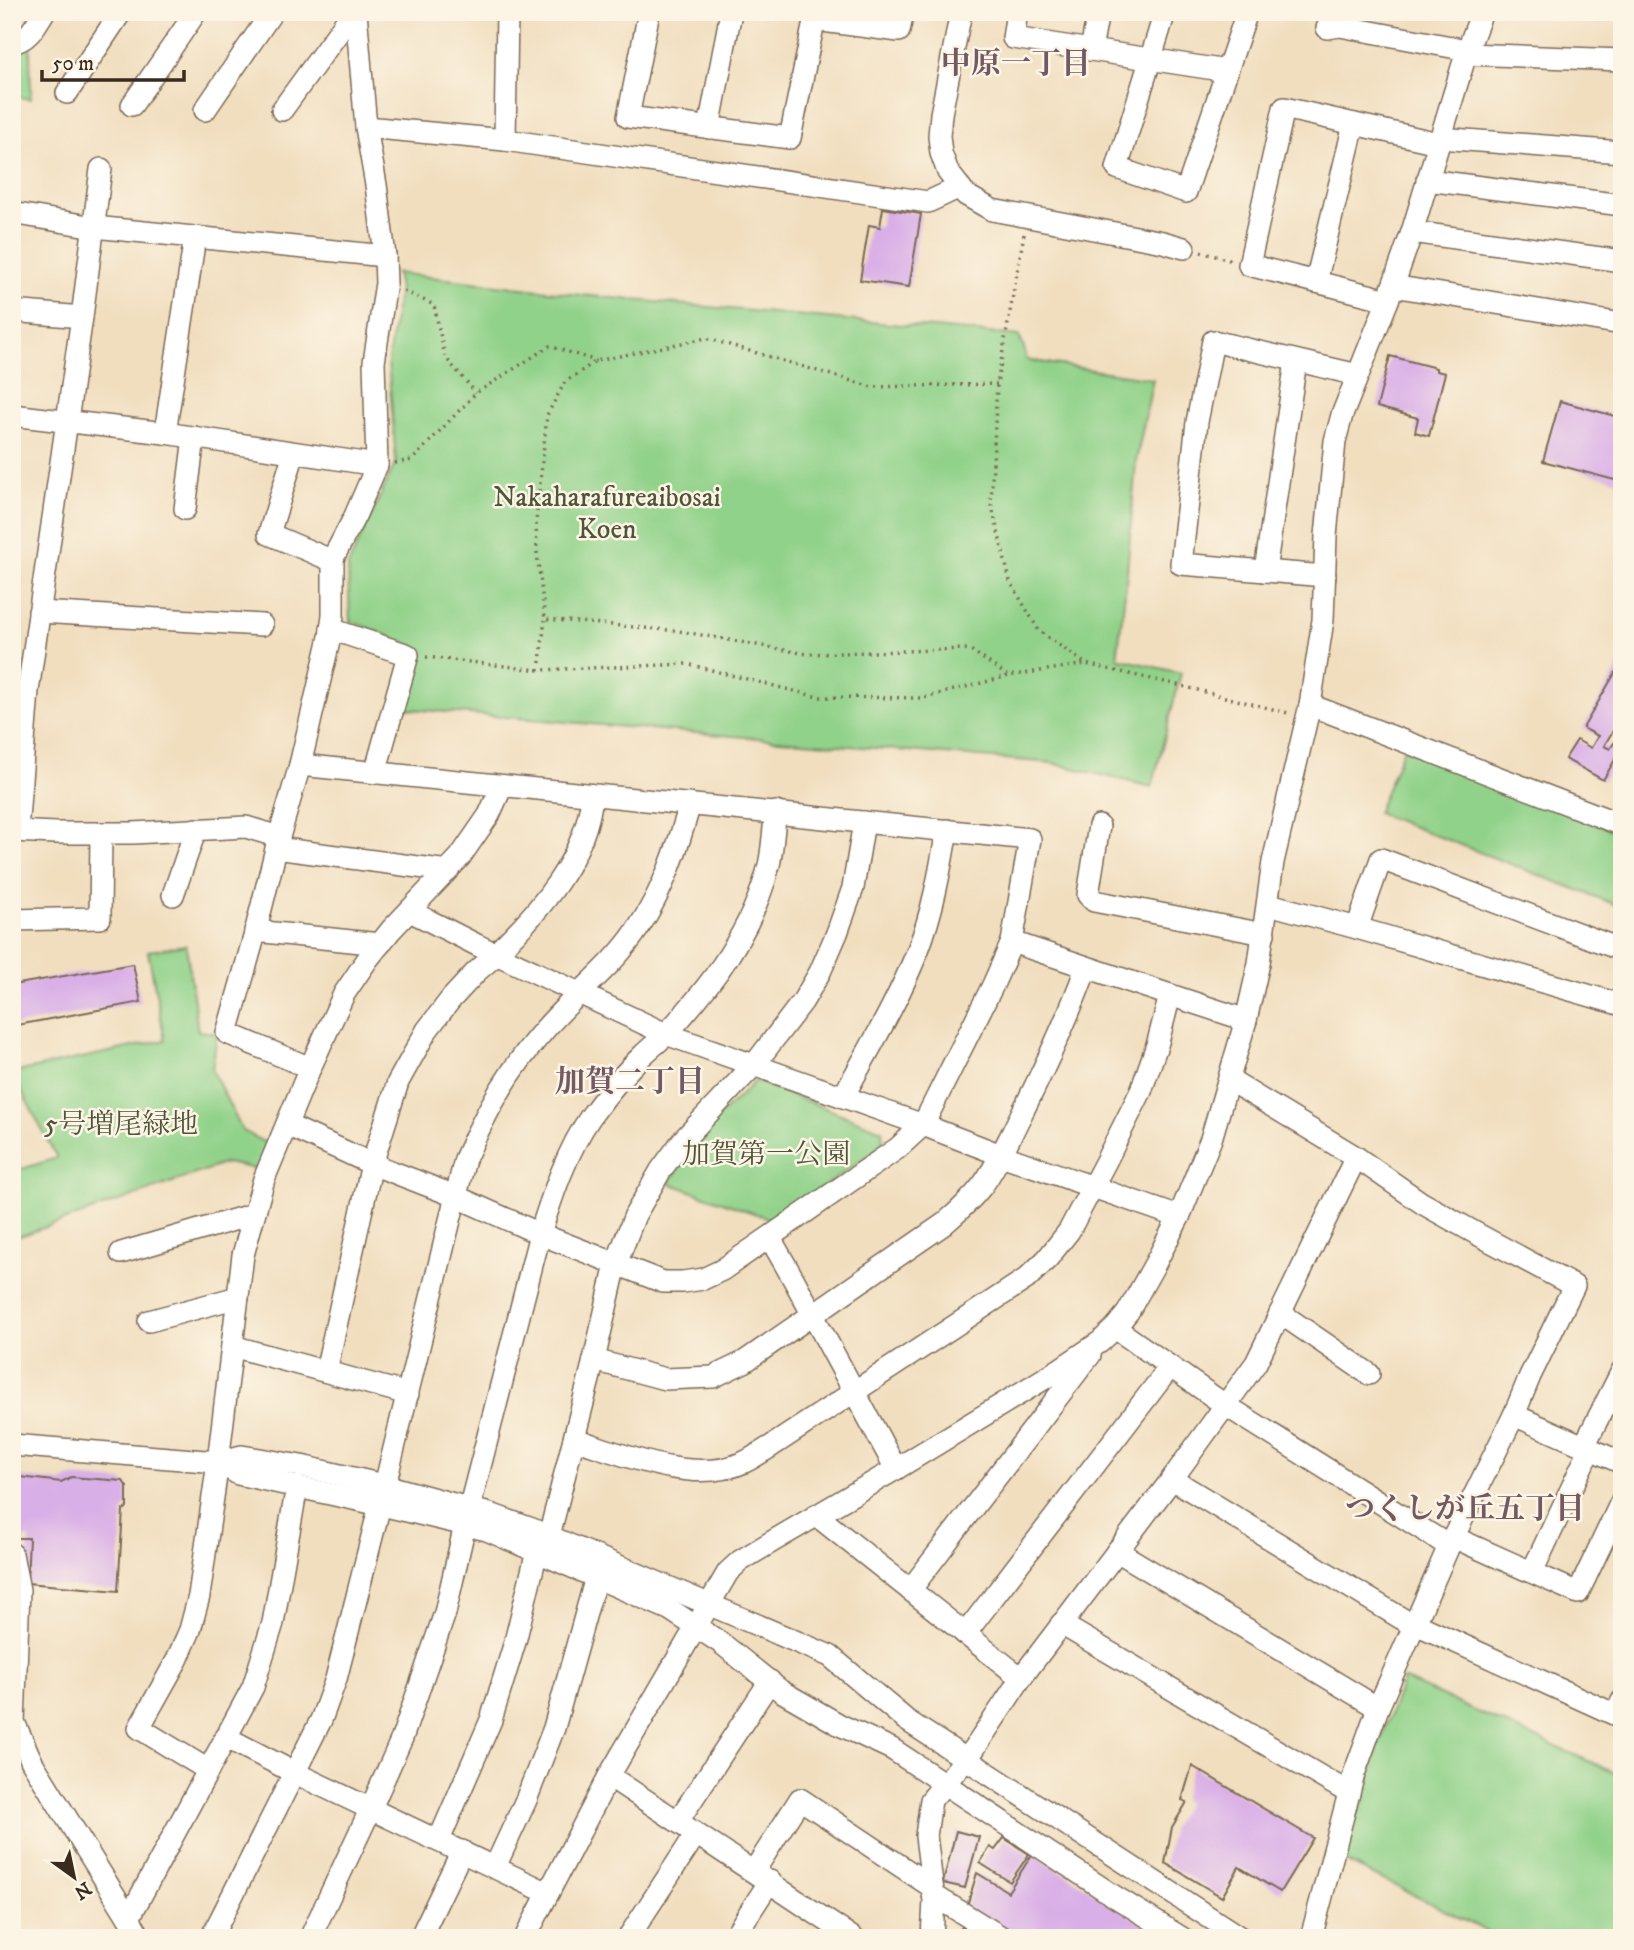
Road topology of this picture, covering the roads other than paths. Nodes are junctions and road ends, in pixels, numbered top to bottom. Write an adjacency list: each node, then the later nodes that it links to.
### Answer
1 (44, 12): 18 (street)
2 (121, 12): 24 (street)
3 (196, 12): 25 (street)
4 (272, 12): 26 (street)
5 (354, 12): 27 (street); 29 (street)
6 (507, 12): 31 (street)
7 (649, 12): 30 (street)
8 (731, 12): 30 (street)
9 (903, 12): 16 (street)
10 (961, 12): 36 (street)
11 (1017, 12): 19 (street)
12 (1098, 12): 19 (street)
13 (1165, 12): 21 (street)
14 (1247, 12): 23 (street)
15 (1482, 12): 20 (street)
16 (815, 16): 30 (street)
17 (1327, 28): 20 (street)
18 (12, 43)
19 (1091, 50): 21 (street)
20 (1466, 52): 22 (street); 32 (street)
21 (1150, 59): 23 (street); 23 (street)
22 (1622, 60)
23 (1227, 71)
24 (68, 93)
25 (132, 106)
26 (205, 110)
27 (282, 110)
28 (1354, 124): 32 (street); 45 (street); 45 (street)
29 (366, 127): 31 (street); 43 (street)
30 (709, 128)
31 (506, 140): 36 (street)
32 (1439, 141): 33 (street); 35 (street)
33 (1622, 152)
34 (100, 169): 39 (street)
35 (1427, 180): 37 (street); 40 (street)
36 (960, 187): 42 (street)
37 (1622, 205)
38 (12, 213): 39 (street)
39 (94, 226): 41 (street); 48 (street)
40 (1412, 232): 44 (street); 46 (street)
41 (195, 237): 43 (street); 54 (street)
42 (1184, 248)
43 (385, 256): 57 (street)
44 (1615, 260)
45 (1316, 282): 46 (street)
46 (1390, 293): 49 (street); 51 (street)
47 (12, 311): 48 (street)
48 (82, 317): 53 (street)
49 (1622, 324)
50 (1296, 360): 51 (street); 60 (street); 60 (street)
51 (1358, 375): 61 (street)
52 (12, 415): 53 (street)
53 (68, 421): 54 (street); 62 (street)
54 (165, 433): 55 (street)
55 (194, 437): 56 (street); 58 (street)
56 (294, 453): 57 (street); 59 (street)
57 (377, 466): 59 (street)
58 (186, 509)
59 (333, 561): 64 (street)
60 (1265, 571): 61 (street)
61 (1325, 576): 65 (street)
62 (39, 612): 63 (street); 77 (street)
63 (262, 625)
64 (331, 629): 66 (street); 67 (street)
65 (1308, 712): 73 (street); 82 (street)
66 (300, 765): 67 (street); 79 (street)
67 (375, 773): 68 (street)
68 (502, 786): 69 (street); 80 (street)
69 (592, 794): 70 (street); 91 (street)
70 (690, 804): 71 (street); 93 (street)
71 (776, 812): 72 (street); 97 (street)
72 (864, 822): 76 (street); 98 (street)
73 (1622, 825)
74 (1099, 826): 87 (street)
75 (196, 829): 78 (street); 79 (street); 81 (street)
76 (947, 830): 88 (street); 101 (street)
77 (15, 831): 78 (street)
78 (101, 833): 84 (street)
79 (277, 842): 80 (street); 86 (street)
80 (448, 871): 83 (street)
81 (173, 895)
82 (1269, 904): 85 (street); 87 (street)
83 (410, 911): 89 (street); 91 (street)
84 (12, 920)
85 (1357, 928): 90 (street); 95 (street)
86 (255, 931): 89 (street); 99 (street)
87 (1264, 934): 96 (street)
88 (1012, 942): 92 (street); 103 (street)
89 (380, 944): 99 (street)
90 (1622, 950)
91 (496, 954): 93 (street); 106 (street)
92 (1086, 968): 94 (street); 104 (street)
93 (579, 993): 97 (street); 108 (street)
94 (1170, 995): 96 (street); 107 (street)
95 (1622, 1005)
96 (1246, 1020): 100 (street)
97 (666, 1034): 98 (street); 111 (street)
98 (754, 1065): 101 (street); 114 (street)
99 (310, 1068): 102 (street)
100 (1229, 1080): 105 (street); 110 (street)
101 (843, 1097): 103 (street)
102 (287, 1125): 106 (street); 109 (street)
103 (923, 1125): 104 (street); 112 (street)
104 (1001, 1155): 107 (street); 117 (street)
105 (1356, 1157): 116 (street); 129 (street)
106 (372, 1164): 108 (street); 123 (street)
107 (1093, 1186): 110 (street); 126 (street)
108 (455, 1196): 111 (street); 127 (street)
109 (254, 1214): 113 (street); 115 (street)
110 (1179, 1217): 119 (street)
111 (540, 1234): 114 (street); 141 (street)
112 (770, 1238): 114 (street); 117 (street)
113 (121, 1253)
114 (616, 1264): 121 (street)
115 (238, 1297): 118 (street); 120 (street)
116 (1280, 1313): 125 (street); 128 (street)
117 (812, 1314): 121 (street); 126 (street)
118 (149, 1321)
119 (1108, 1335): 122 (street); 135 (street); 148 (street)
120 (232, 1346): 123 (street); 133 (street)
121 (594, 1360): 130 (street)
122 (1170, 1367): 128 (street); 153 (street)
123 (326, 1371): 127 (street)
124 (1622, 1371): 132 (street)
125 (1369, 1374)
126 (854, 1393): 130 (street); 135 (street)
127 (408, 1394): 138 (street)
128 (1225, 1405): 136 (street); 142 (street)
129 (1514, 1415): 132 (street); 142 (street)
130 (574, 1438): 143 (street)
131 (12, 1446): 133 (street)
132 (1587, 1448): 134 (street); 146 (street)
133 (218, 1462): 137 (street); 138 (street); 161 (street)
134 (1622, 1463)
135 (896, 1469): 140 (street)
136 (1172, 1479): 144 (street); 151 (street)
137 (297, 1486): 138 (street); 159 (street)
138 (383, 1495): 141 (street); 162 (street)
139 (1622, 1500): 146 (street)
140 (817, 1515): 148 (street); 149 (street)
141 (467, 1517): 143 (street); 166 (street)
142 (1451, 1541): 146 (street); 151 (street)
143 (543, 1543): 147 (street); 149 (street); 170 (street)
144 (1117, 1551): 150 (street); 157 (street)
145 (12, 1554): 158 (street)
146 (1532, 1572)
147 (596, 1577): 152 (street); 173 (street)
148 (910, 1590): 153 (street)
149 (709, 1604): 152 (street); 160 (street)
150 (1060, 1624): 154 (street); 165 (street)
151 (1415, 1625): 156 (street); 157 (street)
152 (696, 1627): 155 (street); 163 (street)
153 (965, 1634): 154 (street)
154 (1021, 1678): 160 (street)
155 (770, 1681): 164 (street); 167 (street)
156 (1622, 1701)
157 (1378, 1708): 165 (street)
158 (13, 1722): 177 (street)
159 (225, 1737): 161 (street); 162 (street)
160 (966, 1758): 164 (street); 168 (street)
161 (208, 1770): 177 (street)
162 (295, 1773): 166 (street); 180 (street)
163 (609, 1776): 167 (street); 176 (street)
164 (944, 1784): 172 (street); 175 (street)
165 (1349, 1793): 190 (street)
166 (371, 1808): 170 (street); 181 (street)
167 (678, 1821): 169 (street)
168 (1081, 1833): 172 (street); 189 (street)
169 (696, 1834): 174 (street); 184 (street)
170 (439, 1840): 171 (street)
171 (462, 1852): 173 (street); 182 (street)
172 (1064, 1863): 188 (street)
173 (495, 1867): 176 (street)
174 (762, 1876): 175 (street); 178 (street); 185 (street)
175 (933, 1891): 186 (street); 187 (street)
176 (548, 1893): 183 (street)
177 (129, 1918): 179 (street)
178 (845, 1936)
179 (141, 1938)
180 (211, 1938)
181 (310, 1938)
182 (420, 1938)
183 (525, 1938)
184 (628, 1938)
185 (733, 1938)
186 (932, 1938)
187 (1003, 1938)
188 (1182, 1938)
189 (1241, 1938)
190 (1311, 1938)

